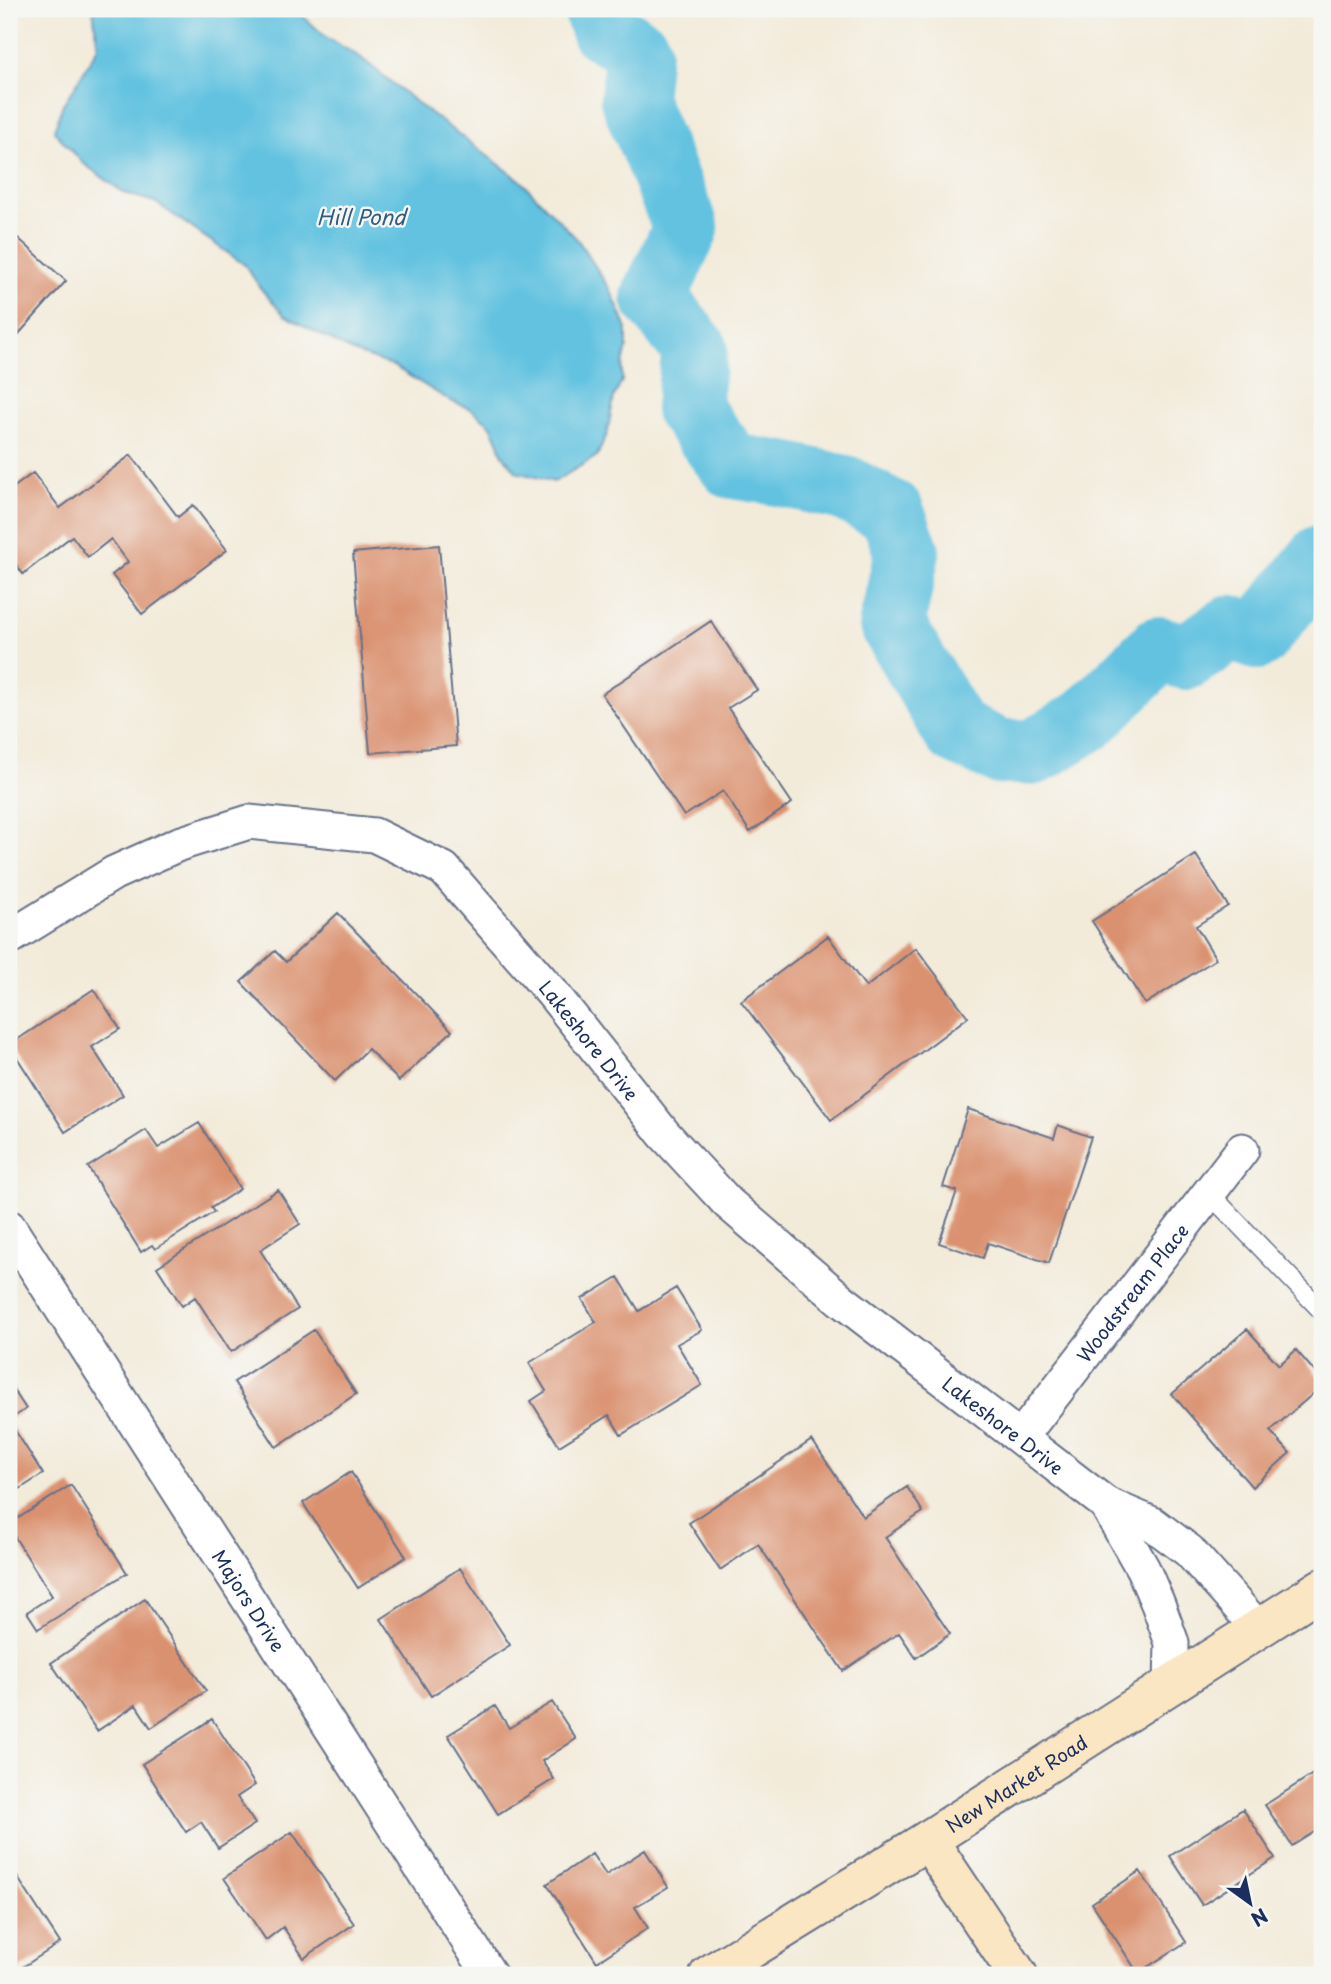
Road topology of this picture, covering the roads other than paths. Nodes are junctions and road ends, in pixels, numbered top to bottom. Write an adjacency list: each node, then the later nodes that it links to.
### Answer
1 (9, 938): 6 (street, Lakeshore Drive)
2 (1242, 1150): 3 (street, Woodstream Place)
3 (1209, 1193): 5 (lane); 6 (street, Woodstream Place)
4 (9, 1227): 12 (street, Majors Drive)
5 (1322, 1311)
6 (1021, 1437): 7 (street, Lakeshore Drive)
7 (1106, 1504): 9 (street, Lakeshore Drive); 10 (street, Lakeshore Drive)
8 (1322, 1588): 9 (street, New Market Road)
9 (1259, 1629): 10 (street, New Market Road)
10 (1171, 1685): 11 (street, New Market Road)
11 (928, 1840): 13 (street, New Market Road); 14 (street)
12 (490, 1975)
13 (709, 1975)
14 (1018, 1975)

